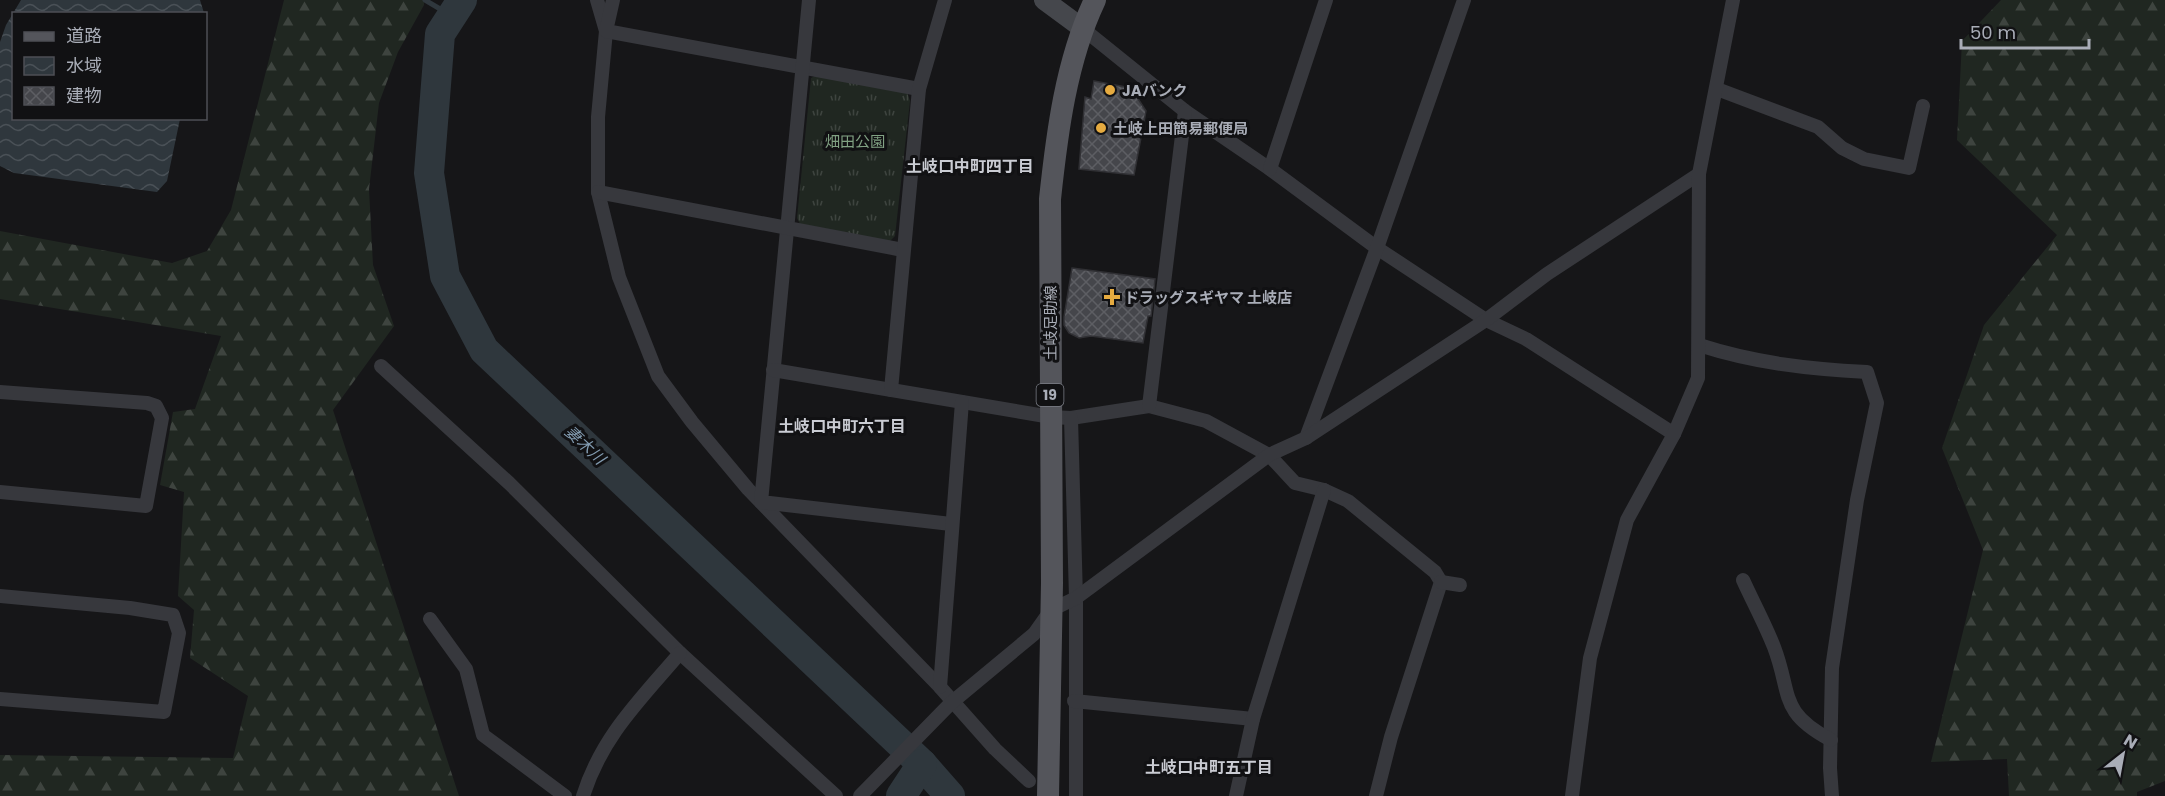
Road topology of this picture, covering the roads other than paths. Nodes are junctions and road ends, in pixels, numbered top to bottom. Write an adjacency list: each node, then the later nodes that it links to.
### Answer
1 (597, 0): 11 (street)
2 (613, 0): 11 (street)
3 (809, 0): 12 (street)
4 (945, 0): 13 (street)
5 (1044, 0): 10 (street)
6 (1095, 0): 10 (main road, 土岐足助線 / 19)
7 (1326, 0): 17 (street)
8 (1733, 0): 14 (street)
9 (1460, 2): 21 (street)
10 (1082, 28): 16 (street); 31 (main road, 土岐足助線 / 19)
11 (606, 31): 12 (street); 19 (street)
12 (803, 68): 13 (street); 20 (street)
13 (918, 89): 22 (street)
14 (1717, 89): 15 (street); 18 (street)
15 (1923, 106)
16 (1185, 111): 17 (street); 30 (street)
17 (1270, 169): 21 (street)
18 (1699, 174): 23 (street); 24 (street)
19 (598, 192): 20 (street); 37 (street)
20 (789, 229): 22 (street); 26 (street)
21 (1377, 248): 23 (street); 33 (street)
22 (903, 250): 27 (street)
23 (1486, 320): 32 (street); 33 (street)
24 (1699, 345): 32 (street); 52 (street)
25 (381, 366): 46 (street)
26 (773, 370): 27 (street); 37 (street)
27 (891, 390): 29 (street)
28 (0, 392): 36 (street)
29 (963, 402): 31 (street); 38 (street)
30 (1149, 406): 31 (street); 34 (street)
31 (1061, 418): 43 (street); 44 (main road, 土岐足助線 / 19)
32 (1674, 434): 62 (street)
33 (1306, 438): 34 (street)
34 (1269, 455): 35 (street); 43 (street)
35 (1324, 490): 40 (street); 51 (street)
36 (0, 492)
37 (761, 502): 38 (street); 47 (street)
38 (951, 524): 47 (street)
39 (1743, 580): 52 (street)
40 (1441, 582): 41 (street); 61 (street)
41 (1460, 585)
42 (0, 596): 48 (street)
43 (1076, 598): 44 (street); 49 (street)
44 (1051, 610): 50 (street); 58 (main road, 土岐足助線 / 19)
45 (430, 619): 54 (street)
46 (680, 653): 55 (street); 56 (street)
47 (940, 687): 50 (street)
48 (0, 699)
49 (1074, 701): 51 (street); 59 (street)
50 (951, 703): 53 (street); 57 (street)
51 (1253, 719): 60 (street)
52 (1831, 740): 63 (street)
53 (1029, 781)
54 (565, 796)
55 (584, 796)
56 (836, 796)
57 (860, 796)
58 (1048, 796)
59 (1076, 796)
60 (1236, 796)
61 (1376, 796)
62 (1572, 796)
63 (1832, 796)

